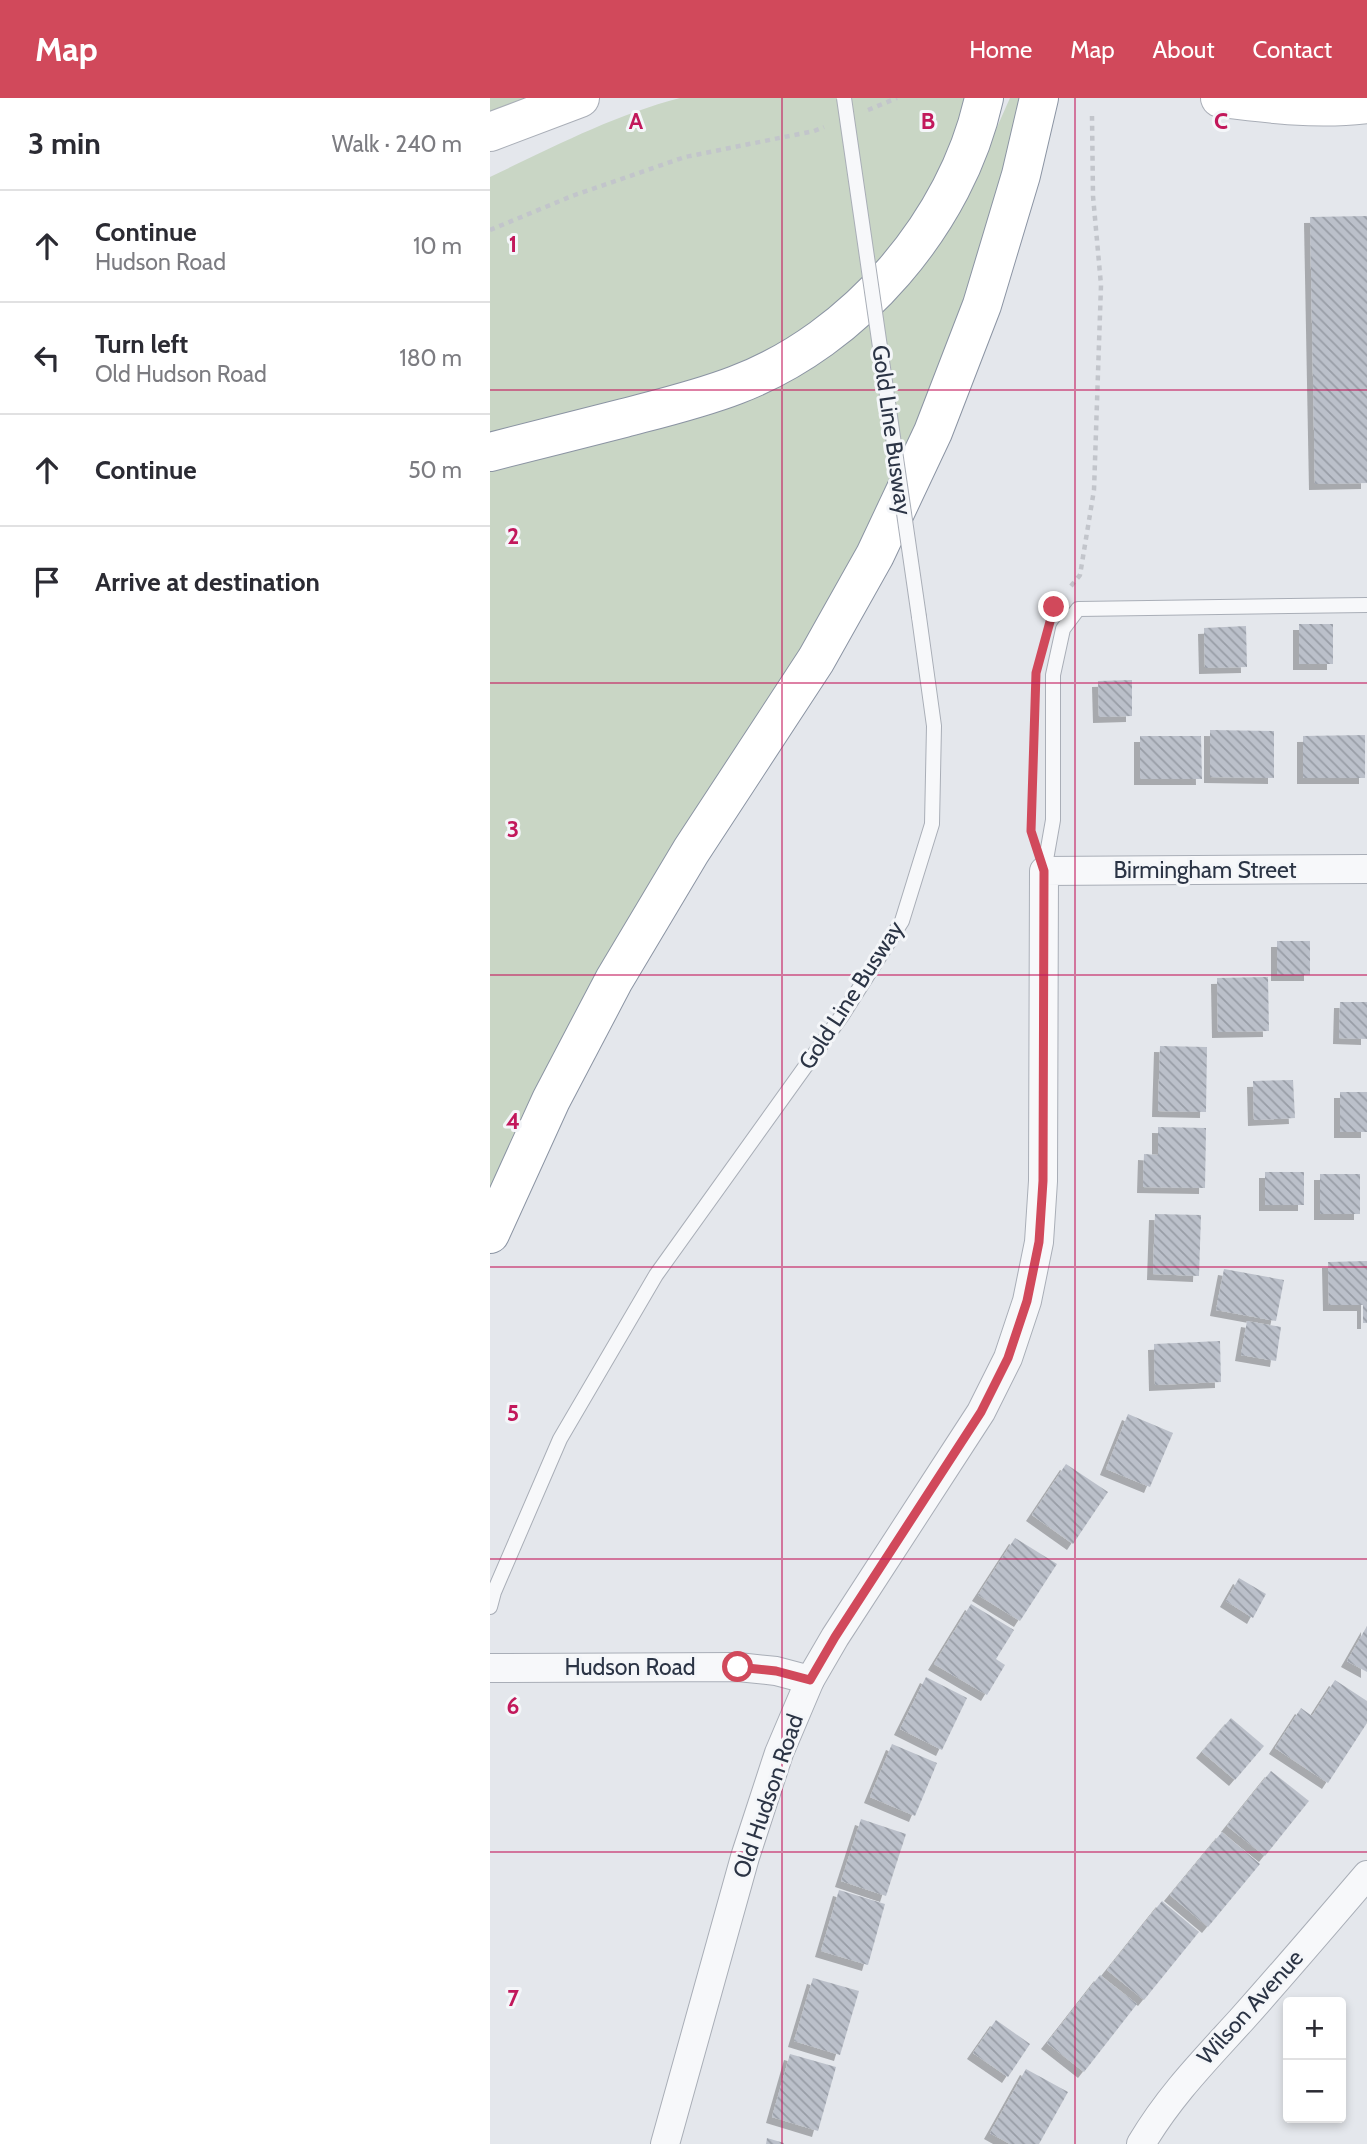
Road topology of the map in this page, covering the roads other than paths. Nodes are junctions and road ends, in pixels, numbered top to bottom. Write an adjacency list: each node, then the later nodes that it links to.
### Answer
1 (580, 98): 7 (main road)
2 (844, 98): 13 (lane, Gold Line Busway, bridge)
3 (984, 98): 8 (main road)
4 (1040, 98): 12 (main road)
5 (1220, 98): 6 (main road)
6 (1367, 104)
7 (490, 132)
8 (490, 452)
9 (1367, 606): 11 (lane)
10 (1367, 869): 11 (street, Birmingham Street)
11 (1044, 871): 15 (street, Old Hudson Road)
12 (490, 1234)
13 (490, 1607)
14 (490, 1668): 15 (street, Hudson Road)
15 (810, 1680): 17 (street, Old Hudson Road)
16 (1367, 1875): 18 (street, Wilson Avenue)
17 (665, 2144)
18 (1141, 2144)

